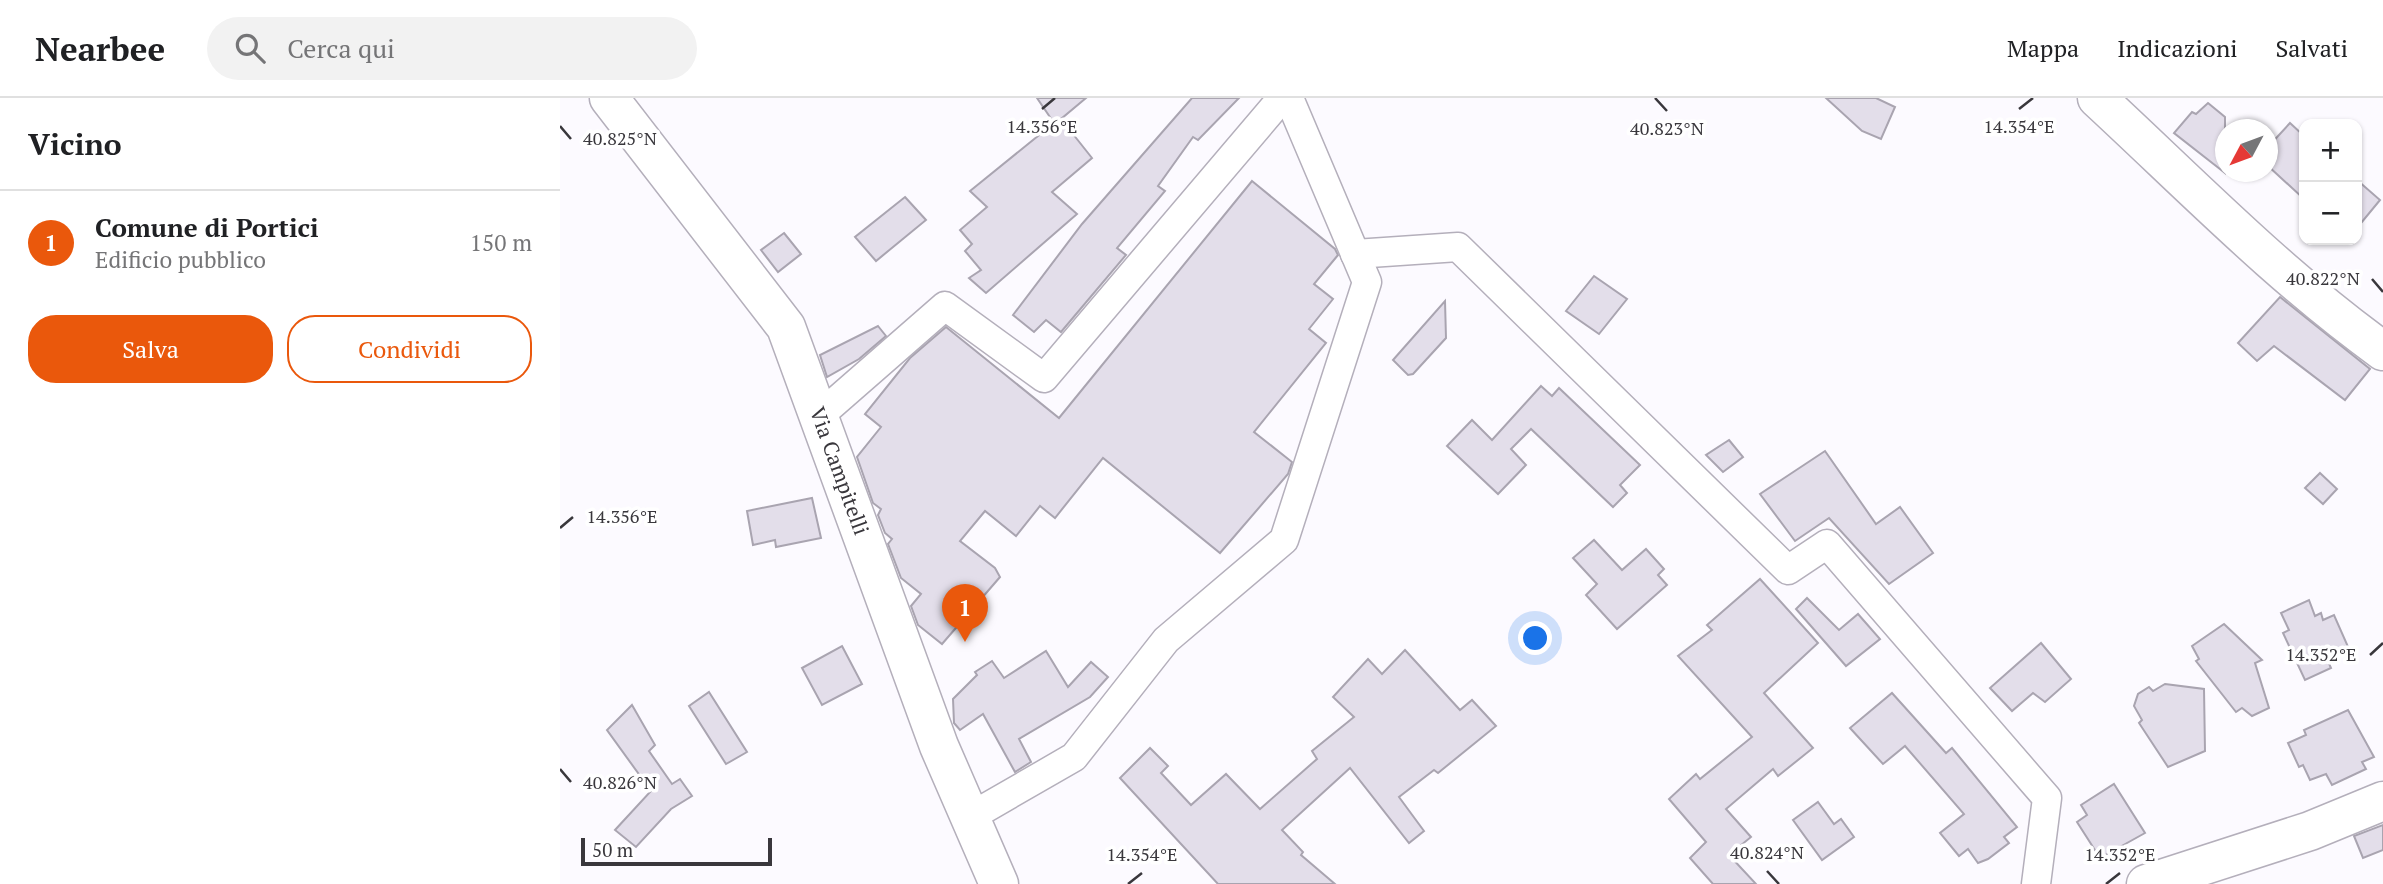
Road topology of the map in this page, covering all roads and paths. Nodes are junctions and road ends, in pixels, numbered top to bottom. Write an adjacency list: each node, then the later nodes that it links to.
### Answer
1 (609, 98): 7 (street, Via Campitelli)
2 (1282, 98): 7 (street)
3 (1289, 98): 5 (street)
4 (2097, 98): 6 (street)
5 (1355, 254): 9 (street); 11 (street)
6 (2383, 351)
7 (819, 416): 9 (street, Via Campitelli)
8 (2383, 802): 12 (street)
9 (970, 817): 10 (street, Via Campitelli)
10 (999, 884)
11 (2036, 884)
12 (2146, 884)

